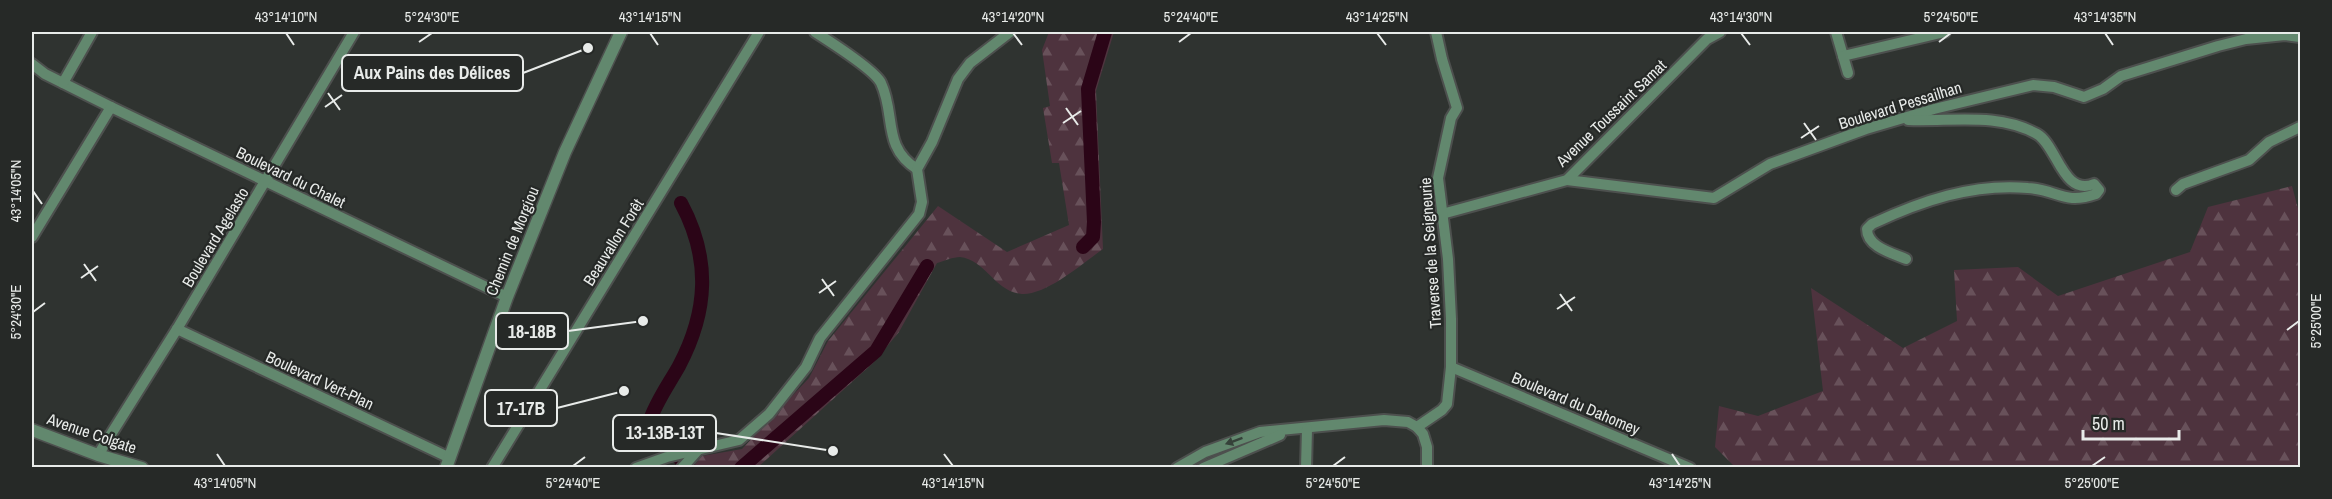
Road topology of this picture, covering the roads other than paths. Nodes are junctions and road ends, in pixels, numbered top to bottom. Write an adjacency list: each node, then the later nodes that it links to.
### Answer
1 (92, 32): 15 (street)
2 (354, 32): 21 (street, Boulevard Agelasto)
3 (621, 32): 26 (street, Chemin de Morgiou)
4 (759, 32): 37 (street, Beauvallon Forêt)
5 (815, 32): 19 (street)
6 (1010, 32): 19 (street)
7 (1436, 32): 23 (street, Traverse de la Seigneurie)
8 (1720, 32): 20 (street, Avenue Toussaint Samat)
9 (1836, 32): 12 (street)
10 (1945, 32): 12 (street)
11 (2301, 38): 17 (street, Boulevard Pessailhan)
12 (1843, 56): 14 (street)
13 (32, 64): 15 (street, Boulevard du Chalet)
14 (1848, 73)
15 (63, 83): 16 (street, Boulevard du Chalet)
16 (111, 107): 21 (street, Boulevard du Chalet); 24 (street)
17 (1899, 119): 20 (street, Boulevard Pessailhan); 25 (street)
18 (2301, 128): 22 (street)
19 (917, 169): 33 (street)
20 (1567, 180): 23 (street, Avenue Toussaint Samat)
21 (265, 181): 26 (street, Boulevard du Chalet); 27 (street, Boulevard Agelasto)
22 (2176, 190)
23 (1442, 214): 28 (street, Traverse de la Seigneurie)
24 (32, 237)
25 (1906, 259)
26 (507, 297): 35 (street, Chemin de Morgiou)
27 (177, 329): 34 (street, Boulevard Agelasto); 35 (street, Boulevard Vert-Plan)
28 (1451, 367): 29 (street, Traverse de la Seigneurie); 44 (street, Boulevard du Dahomey)
29 (1417, 427): 30 (street); 43 (street)
30 (1307, 429): 32 (street); 42 (street)
31 (32, 430): 34 (street, Avenue Colgate)
32 (1291, 430): 40 (street, one-way to 40); 41 (street)
33 (700, 448): 38 (street); 39 (street)
34 (98, 455): 36 (street, Avenue Colgate)
35 (448, 463)
36 (142, 468)
37 (492, 468)
38 (636, 468)
39 (682, 468)
40 (1177, 468)
41 (1203, 468)
42 (1306, 468)
43 (1427, 468)
44 (1689, 468)

